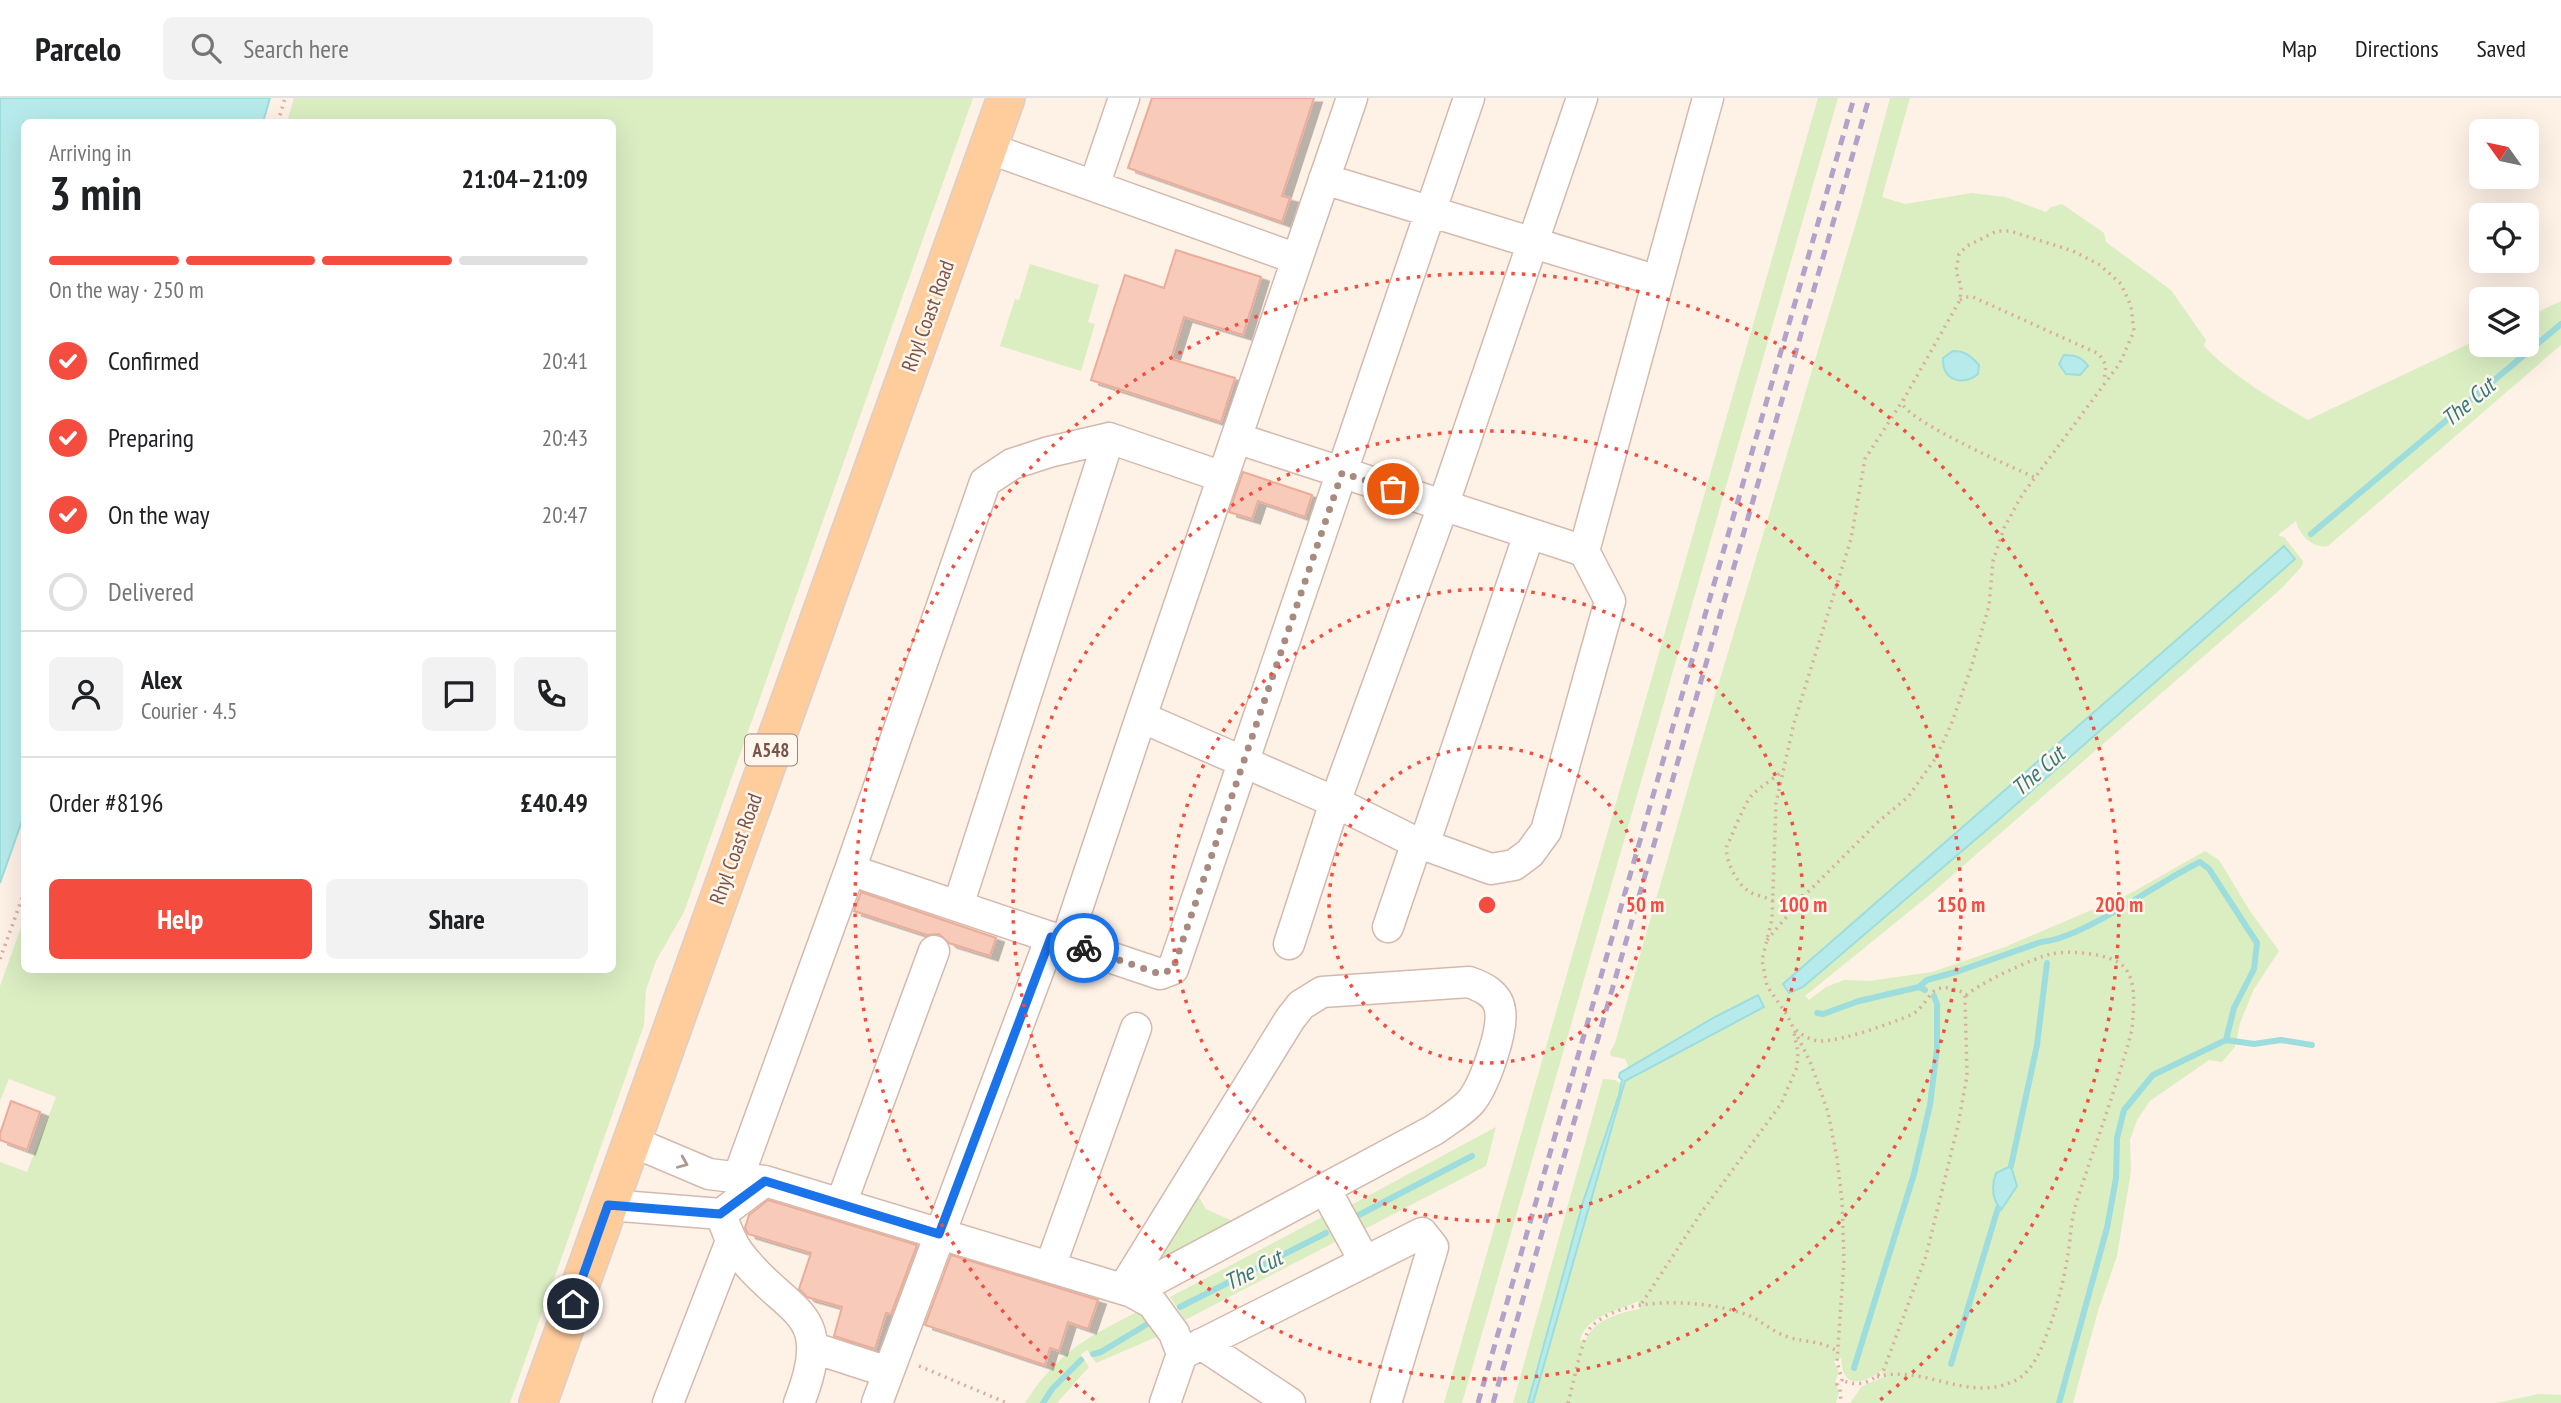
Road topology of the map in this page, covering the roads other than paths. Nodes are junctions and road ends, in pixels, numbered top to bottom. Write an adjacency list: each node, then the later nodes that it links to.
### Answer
1 (1006, 98): 7 (main road, Rhyl Coast Road / A548)
2 (1124, 98): 9 (lane)
3 (1352, 98): 8 (lane)
4 (1469, 98): 10 (lane)
5 (1582, 98): 11 (lane)
6 (1708, 98): 13 (lane)
7 (988, 148): 9 (lane); 32 (main road, Rhyl Coast Road / A548)
8 (1324, 179): 10 (lane); 12 (lane)
9 (1094, 186): 12 (lane)
10 (1431, 212): 11 (lane); 16 (lane)
11 (1533, 242): 13 (lane); 18 (lane)
12 (1297, 259): 14 (lane)
13 (1658, 281): 20 (lane)
14 (1236, 438): 16 (lane); 17 (lane)
15 (1109, 439): 17 (lane); 25 (lane); 26 (lane)
16 (1342, 473): 18 (lane); 22 (lane)
17 (1223, 477): 21 (lane)
18 (1443, 506): 19 (lane); 23 (lane)
19 (1529, 534): 20 (lane); 24 (lane)
20 (1584, 551): 24 (lane)
21 (1141, 717): 22 (lane); 28 (lane)
22 (1244, 762): 23 (lane); 28 (lane)
23 (1335, 802): 24 (lane); 29 (lane)
24 (1420, 844): 27 (lane)
25 (850, 870): 26 (lane); 33 (lane)
26 (958, 906): 28 (lane)
27 (1388, 926)
28 (1059, 939): 38 (lane)
29 (1289, 944)
30 (934, 951): 35 (lane)
31 (1136, 1028): 40 (lane)
32 (631, 1141): 33 (lane, one-way to 33); 36 (main road, Rhyl Coast Road / A548)
33 (751, 1180): 35 (lane); 37 (lane)
34 (1330, 1198): 39 (lane); 41 (lane); 41 (lane)
35 (841, 1204): 38 (lane)
36 (608, 1205): 37 (lane); 45 (main road, Rhyl Coast Road / A548)
37 (726, 1227): 43 (lane); 46 (lane)
38 (939, 1234): 40 (lane); 44 (lane)
39 (1365, 1262): 42 (lane); 51 (lane)
40 (1049, 1267): 41 (lane)
41 (1136, 1294): 42 (lane)
42 (1186, 1344): 49 (lane); 50 (lane)
43 (814, 1348): 44 (lane); 47 (lane)
44 (891, 1364): 48 (lane)
45 (538, 1403)
46 (668, 1403)
47 (799, 1403)
48 (877, 1403)
49 (1165, 1403)
50 (1290, 1403)
51 (1386, 1403)

